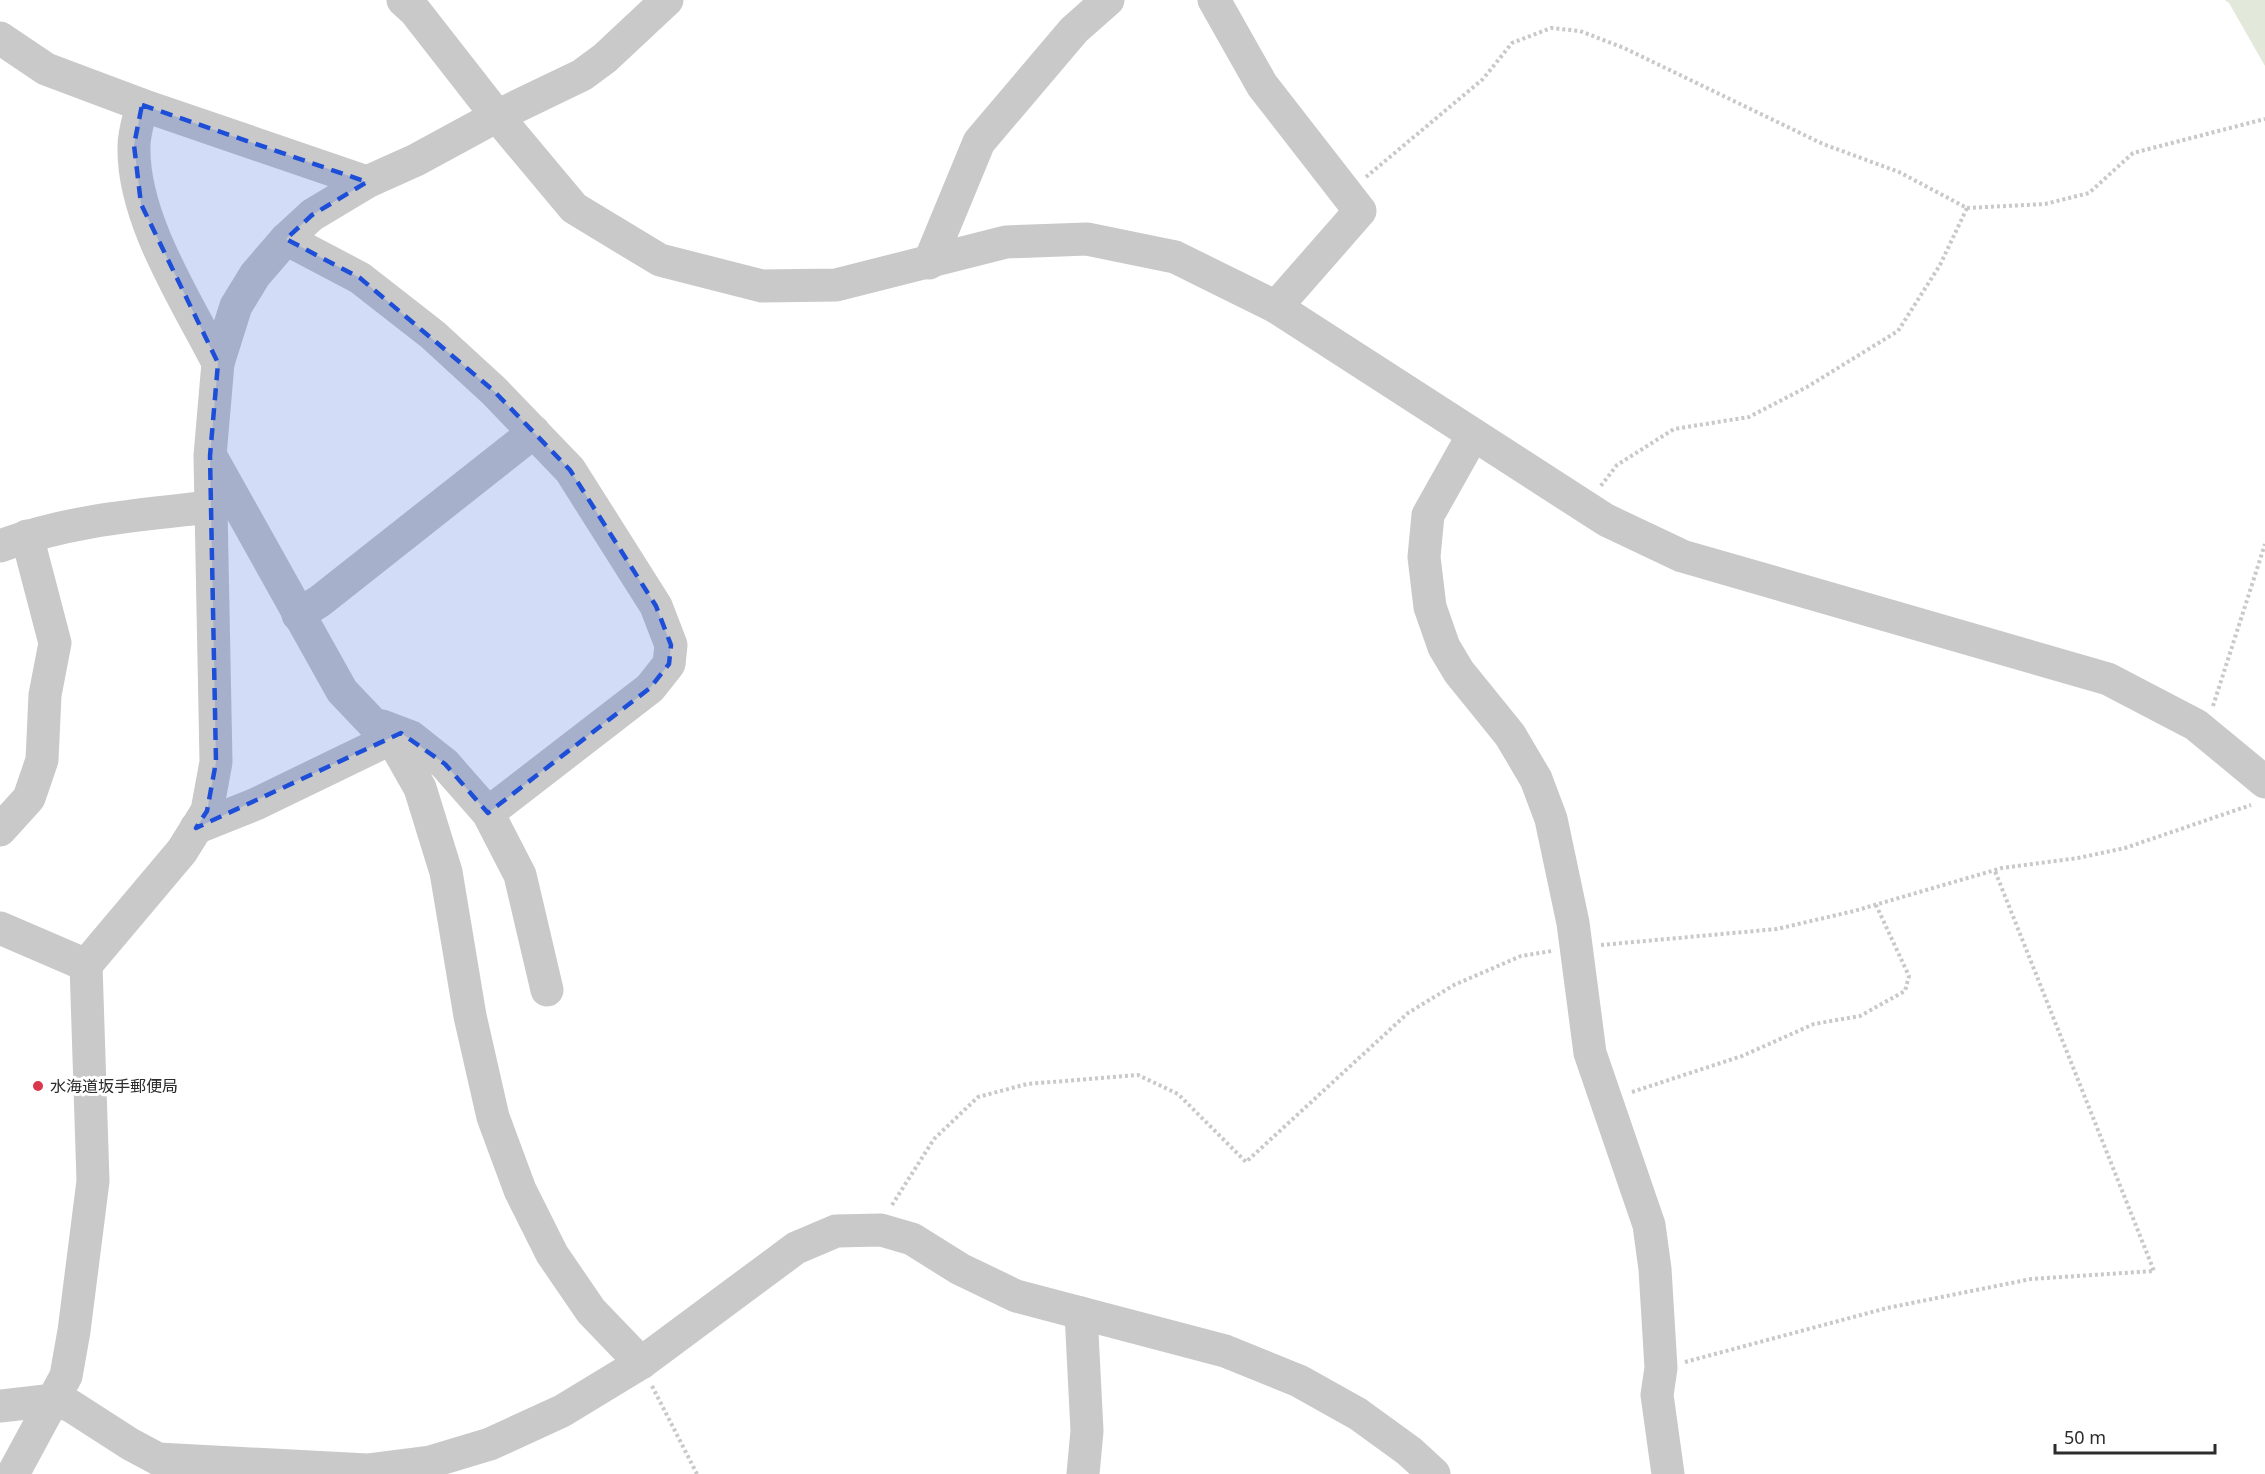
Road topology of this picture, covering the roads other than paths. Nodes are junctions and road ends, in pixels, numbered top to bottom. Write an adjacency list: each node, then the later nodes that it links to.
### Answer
1 (403, 0): 7 (street)
2 (666, 0): 7 (street)
3 (1108, 0): 10 (street)
4 (1214, 0): 11 (street)
5 (0, 38): 6 (street)
6 (142, 105): 8 (street); 12 (street)
7 (497, 116): 8 (street); 10 (street)
8 (367, 182): 9 (street)
9 (286, 239): 12 (street); 13 (street)
10 (929, 263): 11 (street)
11 (1276, 307): 14 (street)
12 (218, 363): 15 (street)
13 (534, 432): 18 (street); 21 (street)
14 (1473, 435): 20 (street); 35 (street)
15 (210, 456): 16 (street); 18 (street)
16 (210, 507): 17 (street); 22 (street)
17 (14, 541): 23 (street)
18 (298, 615): 19 (street)
19 (380, 731): 21 (street); 22 (street); 28 (street)
20 (2260, 793)
21 (488, 813): 26 (street)
22 (196, 828): 25 (street)
23 (0, 830)
24 (0, 928): 25 (street)
25 (86, 965): 29 (street)
26 (547, 990)
27 (1081, 1313): 28 (street); 33 (street); 34 (street)
28 (641, 1364): 31 (street)
29 (54, 1400): 30 (street); 31 (street); 32 (street)
30 (0, 1406)
31 (153, 1466)
32 (13, 1474)
33 (1083, 1474)
34 (1434, 1474)
35 (1668, 1474)

